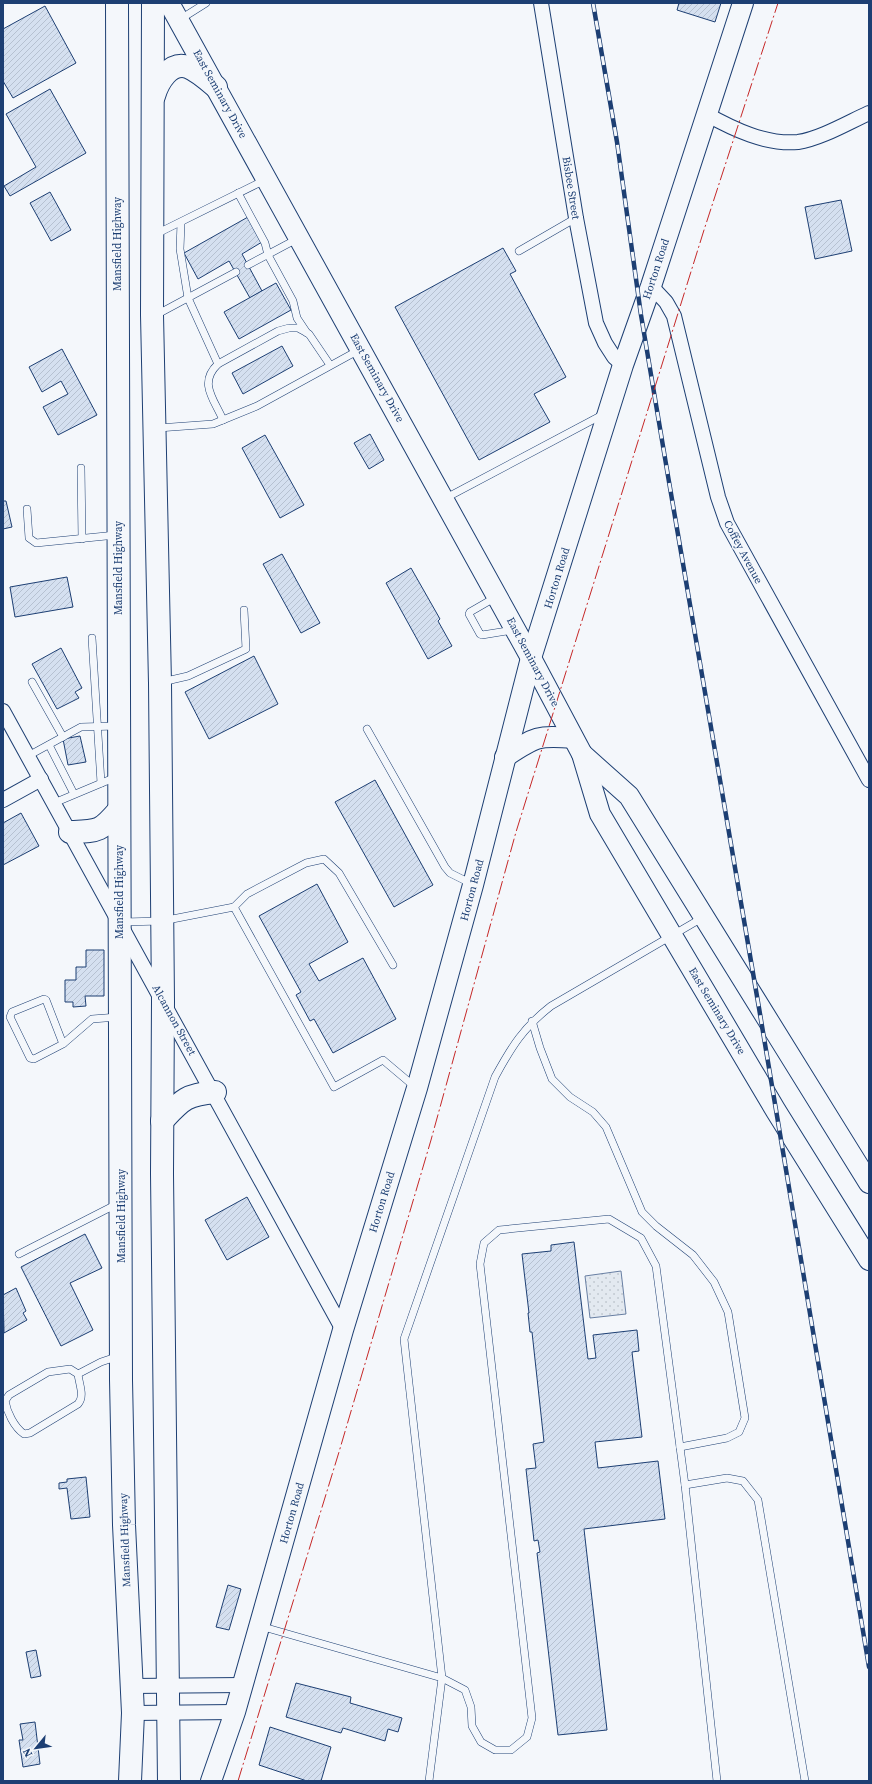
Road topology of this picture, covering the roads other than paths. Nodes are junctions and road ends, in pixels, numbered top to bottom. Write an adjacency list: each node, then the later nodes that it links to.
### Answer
1 (117, 3): 36 (main road, Mansfield Highway)
2 (153, 3): 9 (main road)
3 (169, 3): 7 (main road, East Seminary Drive)
4 (206, 3): 7 (lane)
5 (541, 3): 14 (street, Bisbee Street)
6 (743, 3): 11 (main road, Horton Road)
7 (179, 20): 8 (main road, East Seminary Drive)
8 (216, 87): 9 (main road); 12 (main road, East Seminary Drive)
9 (154, 96): 16 (main road)
10 (869, 113): 11 (street)
11 (706, 114): 22 (main road, Horton Road)
12 (267, 179): 13 (lane); 17 (main road, East Seminary Drive)
13 (238, 193): 15 (lane); 19 (lane)
14 (576, 218): 18 (lane); 29 (street, Bisbee Street)
15 (181, 223): 16 (lane); 23 (lane)
16 (154, 235): 24 (main road)
17 (300, 238): 19 (lane); 26 (main road, East Seminary Drive)
18 (518, 251)
19 (268, 255): 20 (lane); 25 (lane)
20 (248, 265)
21 (236, 272): 23 (lane)
22 (651, 286): 29 (main road, Horton Road); 56 (street, Coffey Avenue)
23 (188, 298): 24 (lane); 27 (lane)
24 (152, 317): 32 (main road)
25 (309, 334): 27 (lane); 28 (lane)
26 (361, 349): 28 (lane); 34 (main road, East Seminary Drive)
27 (218, 364): 31 (lane)
28 (330, 365): 31 (lane)
29 (623, 365): 30 (main road, Horton Road)
30 (609, 411): 34 (lane); 42 (main road, Horton Road)
31 (223, 420): 32 (lane)
32 (154, 428): 44 (main road)
33 (81, 468): 37 (lane)
34 (444, 499): 38 (main road, East Seminary Drive)
35 (27, 509): 37 (lane)
36 (118, 535): 37 (lane); 47 (main road, Mansfield Highway)
37 (82, 539)
38 (497, 596): 40 (main road, East Seminary Drive); 40 (lane)
39 (244, 610): 44 (lane)
40 (516, 629): 42 (main road, East Seminary Drive)
41 (92, 638): 46 (lane)
42 (531, 658): 51 (main road, East Seminary Drive); 53 (main road, Horton Road)
43 (32, 682): 49 (lane)
44 (160, 683): 65 (main road)
45 (3, 711): 52 (street, Alcannon Street)
46 (97, 726): 47 (lane); 49 (lane); 55 (lane)
47 (119, 726): 55 (main road, Mansfield Highway)
48 (367, 729): 62 (lane)
49 (63, 737): 50 (lane)
50 (49, 744): 52 (lane); 57 (lane)
51 (577, 746): 53 (main road); 64 (main road, East Seminary Drive); 67 (main road, East Seminary Drive)
52 (28, 756): 54 (street, Alcannon Street)
53 (506, 757): 62 (main road, Horton Road)
54 (40, 779): 58 (street); 59 (street, Alcannon Street)
55 (110, 779): 57 (lane); 60 (main road, Mansfield Highway)
56 (869, 780)
57 (74, 794): 59 (lane)
58 (3, 800)
59 (54, 803): 61 (street, Alcannon Street)
60 (119, 810): 61 (main road); 66 (main road, Mansfield Highway)
61 (70, 832): 66 (street, Alcannon Street)
62 (474, 885): 73 (main road, Horton Road)
63 (234, 907): 65 (lane); 68 (lane); 73 (lane)
64 (704, 916): 67 (lane); 76 (main road, East Seminary Drive)
65 (162, 921): 66 (lane); 69 (main road)
66 (119, 922): 69 (street, Alcannon Street); 70 (main road, Mansfield Highway)
67 (672, 935): 71 (lane); 79 (main road, East Seminary Drive)
68 (393, 965)
69 (163, 1002): 74 (street, Alcannon Street); 75 (main road)
70 (120, 1017): 72 (lane); 77 (main road, Mansfield Highway)
71 (532, 1021): 83 (lane); 86 (lane)
72 (63, 1044): 72 (lane)
73 (417, 1088): 80 (main road, Horton Road)
74 (215, 1092): 75 (main road); 80 (street, Alcannon Street)
75 (162, 1121): 87 (main road)
76 (869, 1183)
77 (121, 1203): 78 (lane); 81 (main road, Mansfield Highway)
78 (19, 1254)
79 (869, 1260)
80 (343, 1330): 85 (main road, Horton Road)
81 (121, 1356): 82 (lane); 89 (main road, Mansfield Highway)
82 (78, 1374): 82 (lane)
83 (680, 1447): 84 (lane); 86 (lane)
84 (685, 1485): 97 (lane); 98 (lane)
85 (260, 1625): 86 (lane); 88 (main road, Horton Road)
86 (442, 1678): 96 (lane)
87 (169, 1685): 88 (street); 89 (street); 90 (main road)
88 (242, 1685): 91 (main road, Horton Road)
89 (132, 1686): 92 (main road, Mansfield Highway)
90 (170, 1712): 91 (street); 92 (street); 94 (main road)
91 (235, 1712): 95 (main road, Horton Road)
92 (133, 1713): 93 (main road, Mansfield Highway)
93 (130, 1781)
94 (170, 1781)
95 (211, 1781)
96 (430, 1781)
97 (717, 1781)
98 (804, 1781)

